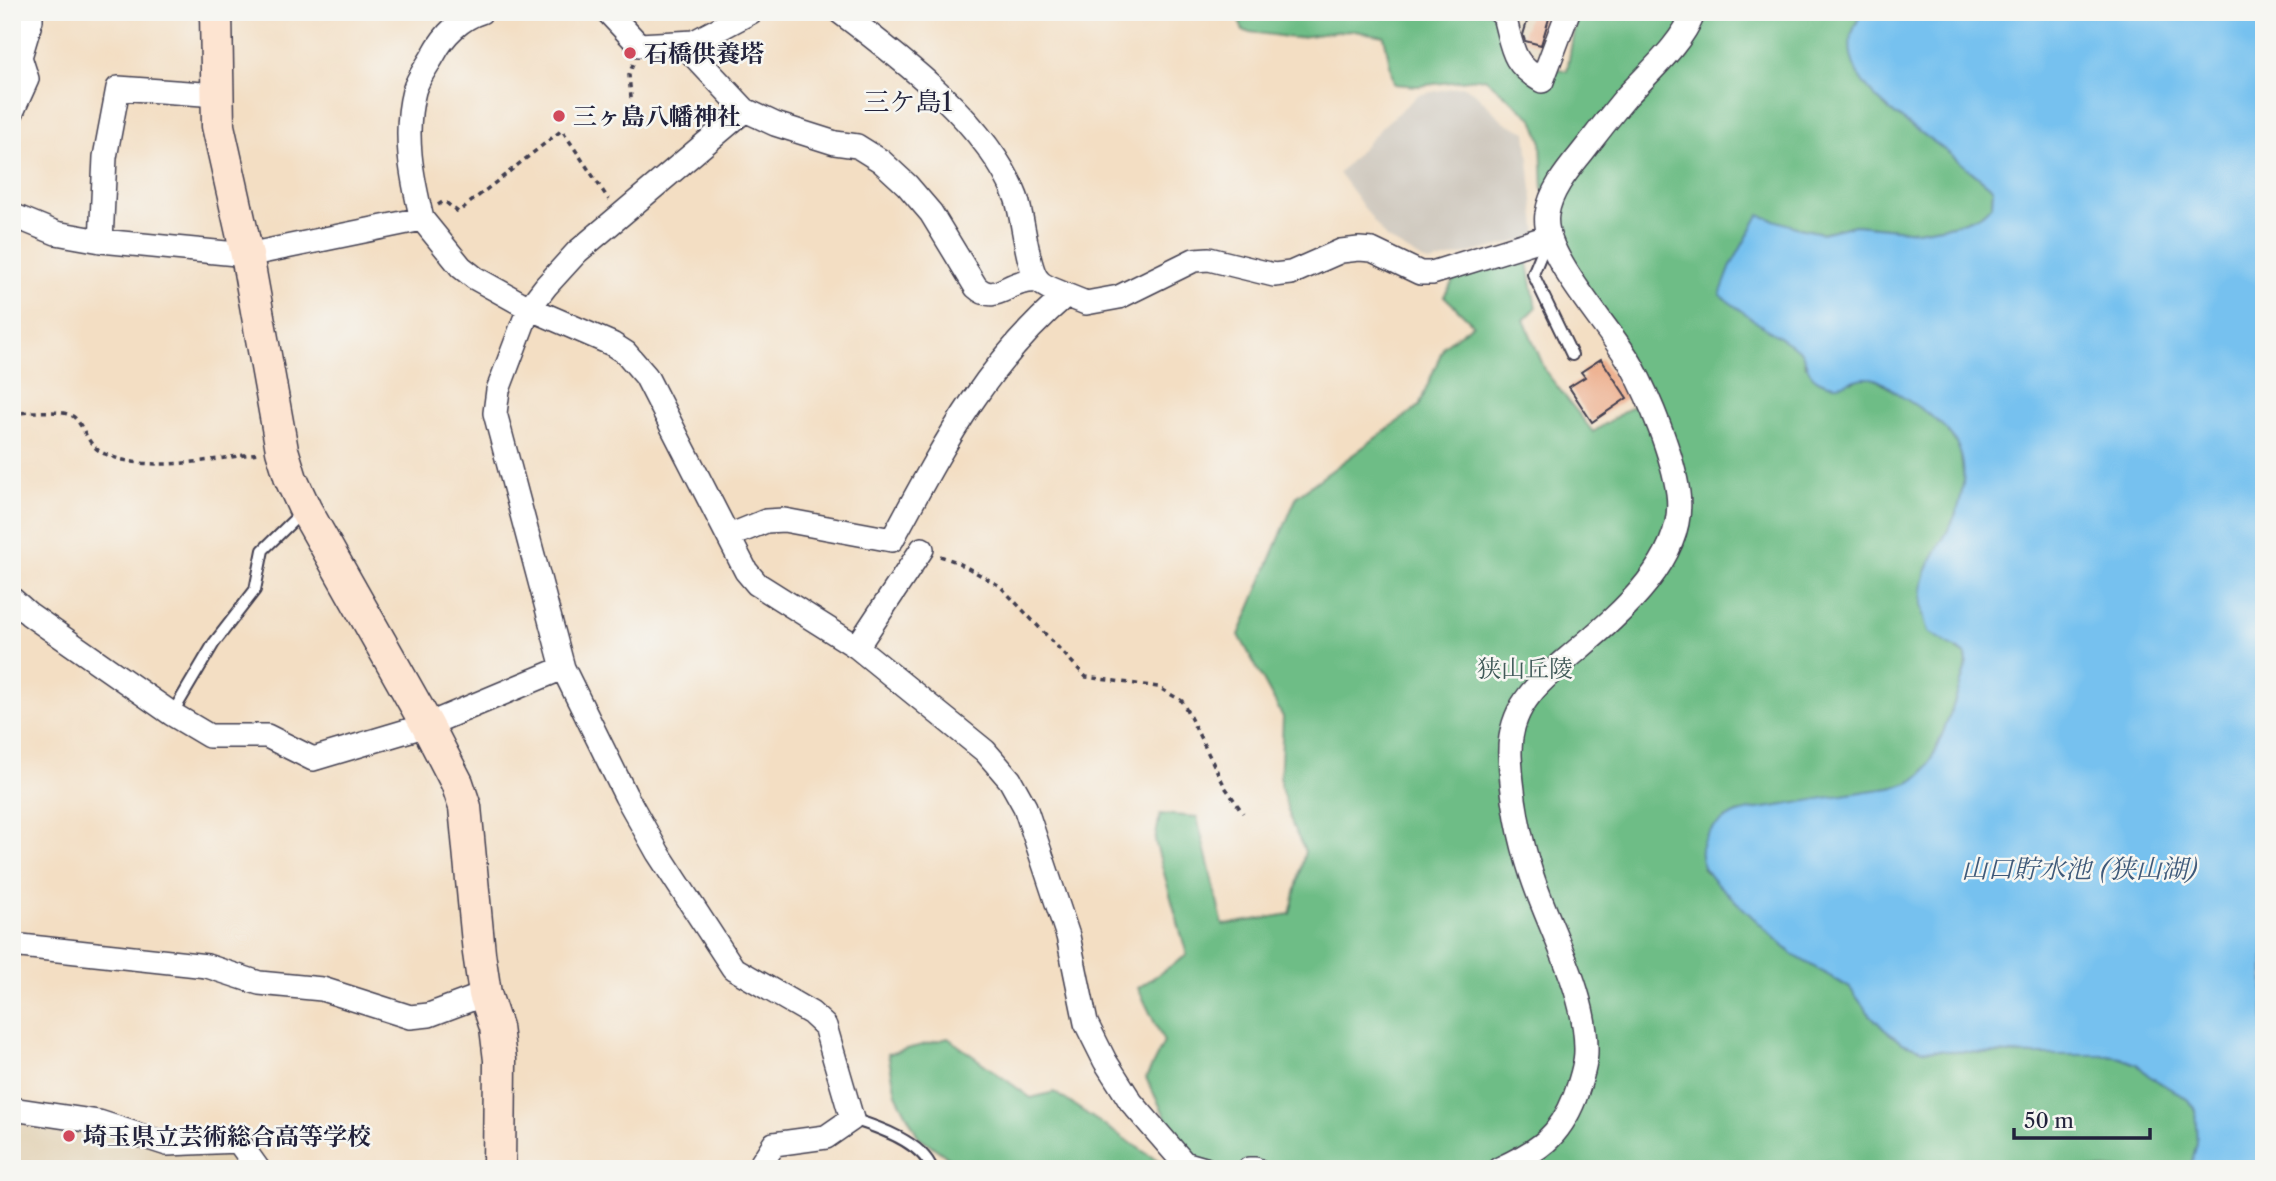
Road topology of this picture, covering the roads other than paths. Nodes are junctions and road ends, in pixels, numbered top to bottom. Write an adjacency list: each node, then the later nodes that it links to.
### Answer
1 (32, 12): 13 (street)
2 (216, 12): 11 (street)
3 (481, 12): 15 (street)
4 (608, 12): 10 (street)
5 (751, 12): 10 (street)
6 (840, 12): 19 (street)
7 (1500, 12): 8 (street)
8 (1567, 12)
9 (1694, 12): 16 (street)
10 (682, 43): 12 (street)
11 (217, 95): 17 (street); 18 (street)
12 (745, 110): 19 (street); 21 (street)
13 (12, 112)
14 (12, 215): 17 (street)
15 (422, 219): 18 (street); 21 (street)
16 (1548, 237): 20 (street); 22 (lane); 42 (street)
17 (101, 241): 18 (street)
18 (247, 255): 23 (street)
19 (1038, 280): 20 (street)
20 (1066, 295): 24 (street)
21 (529, 308): 24 (street); 28 (street)
22 (1572, 355)
23 (305, 509): 29 (lane); 30 (street)
24 (729, 536): 27 (street)
25 (922, 549): 27 (street)
26 (13, 601): 29 (street)
27 (857, 647): 39 (street)
28 (563, 668): 30 (street); 34 (street)
29 (172, 714): 30 (street)
30 (427, 725): 32 (street)
31 (12, 945): 32 (street)
32 (485, 994): 36 (street)
33 (12, 1110): 35 (street)
34 (852, 1119): 37 (street); 38 (lane)
35 (258, 1169)
36 (499, 1169)
37 (758, 1169)
38 (932, 1169)
39 (1205, 1169)
40 (1249, 1169): 41 (street)
41 (1255, 1169)
42 (1499, 1169)

